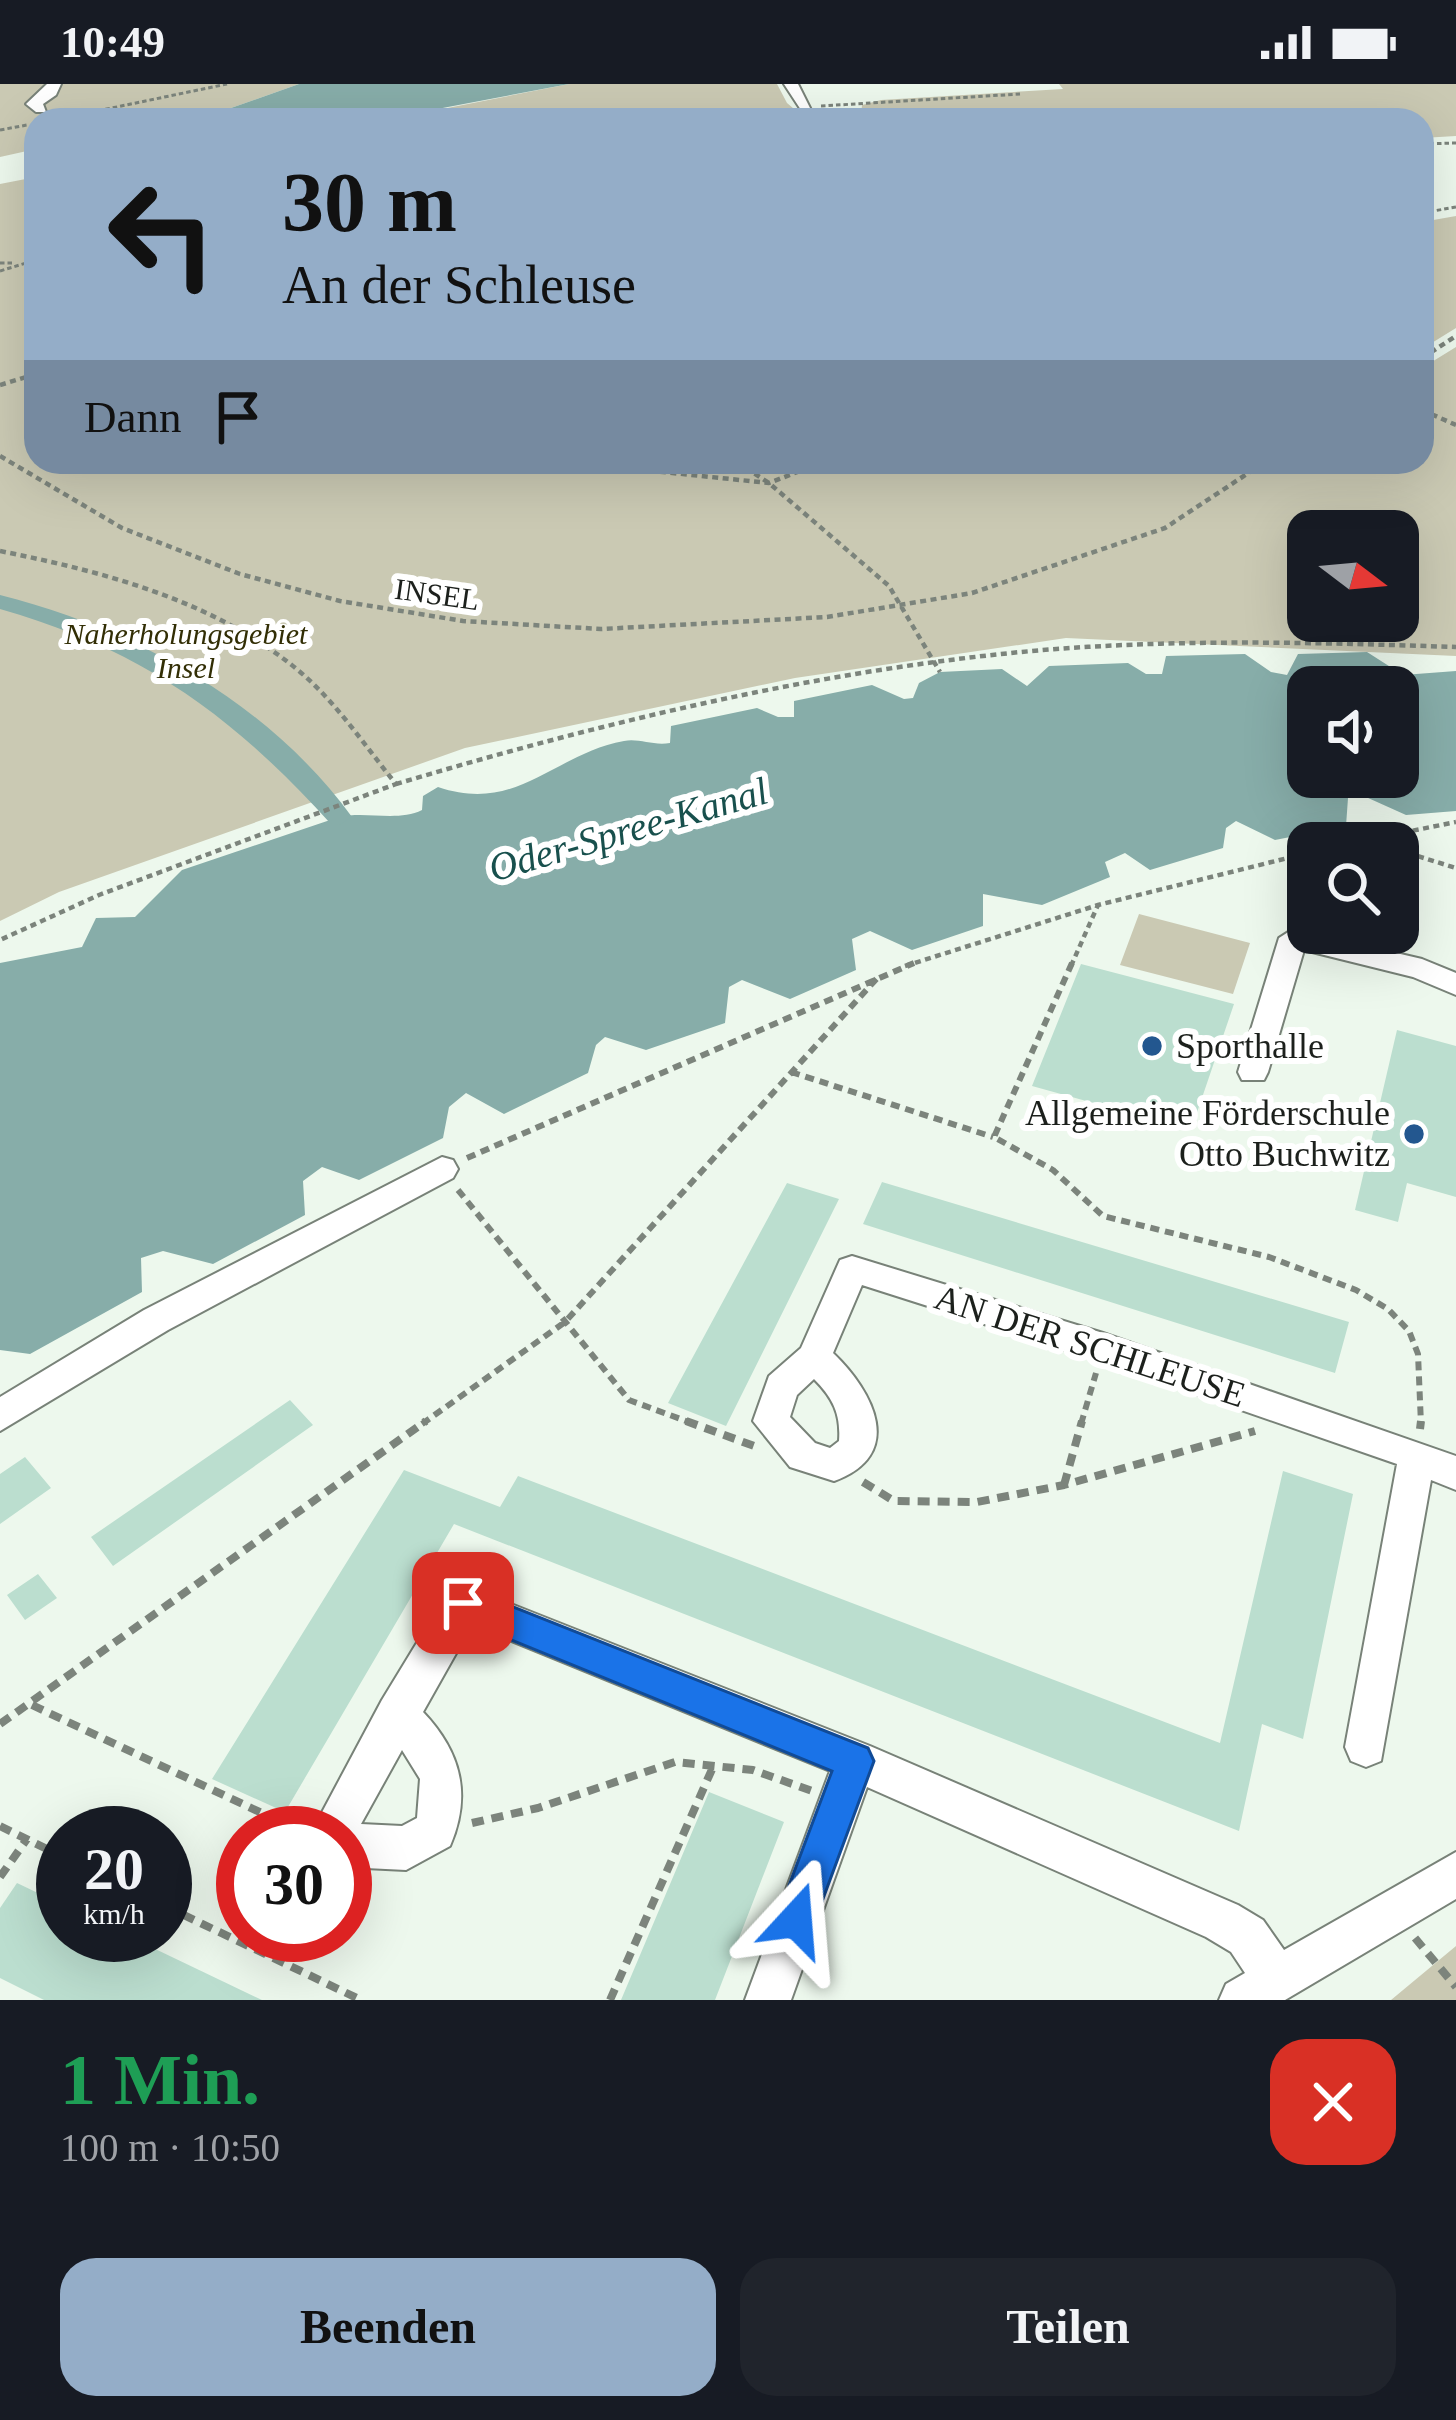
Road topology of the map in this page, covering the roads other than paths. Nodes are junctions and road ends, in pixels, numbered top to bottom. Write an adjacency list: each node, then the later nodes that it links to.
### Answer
1 (54, 84): 4 (street)
2 (791, 84): 3 (street)
3 (806, 107)
4 (36, 108)
5 (1456, 985): 6 (street)
6 (1253, 1072)
7 (442, 1169): 9 (street)
8 (814, 1357): 8 (street, AN DER SCHLEUSE); 10 (street, AN DER SCHLEUSE)
9 (0, 1416)
10 (1417, 1455): 11 (street, AN DER SCHLEUSE); 13 (street)
11 (1456, 1474)
12 (397, 1714): 14 (street); 15 (street); 16 (street)
13 (1366, 1747)
14 (846, 1781): 18 (street); 19 (street)
15 (347, 1806)
16 (372, 1847)
17 (1456, 1874): 18 (street)
18 (1260, 1990)
19 (768, 2000)

